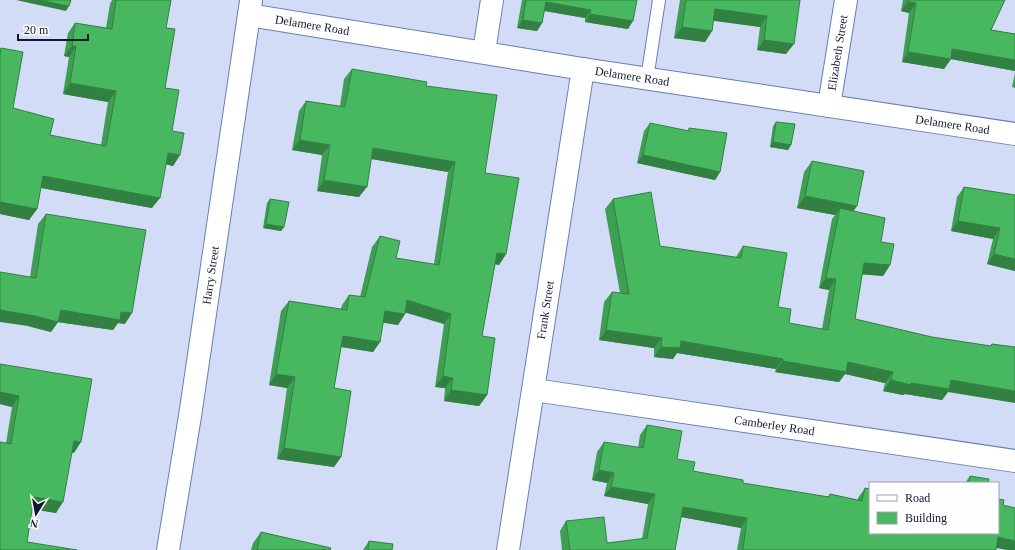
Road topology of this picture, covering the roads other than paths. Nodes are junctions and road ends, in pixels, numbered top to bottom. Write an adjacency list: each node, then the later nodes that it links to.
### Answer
1 (492, 0): 5 (street)
2 (659, 0): 7 (lane)
3 (846, 0): 8 (street, Elizabeth Street)
4 (250, 7): 5 (street, Delamere Road); 12 (street, Harry Street)
5 (484, 52): 6 (street, Delamere Road)
6 (583, 69): 7 (street, Delamere Road); 10 (street, Frank Street)
7 (647, 79): 8 (street, Delamere Road)
8 (830, 106): 9 (street, Delamere Road)
9 (1015, 134)
10 (534, 390): 11 (street, Camberley Road); 13 (street, Frank Street)
11 (1015, 461)
12 (168, 550)
13 (508, 550)

